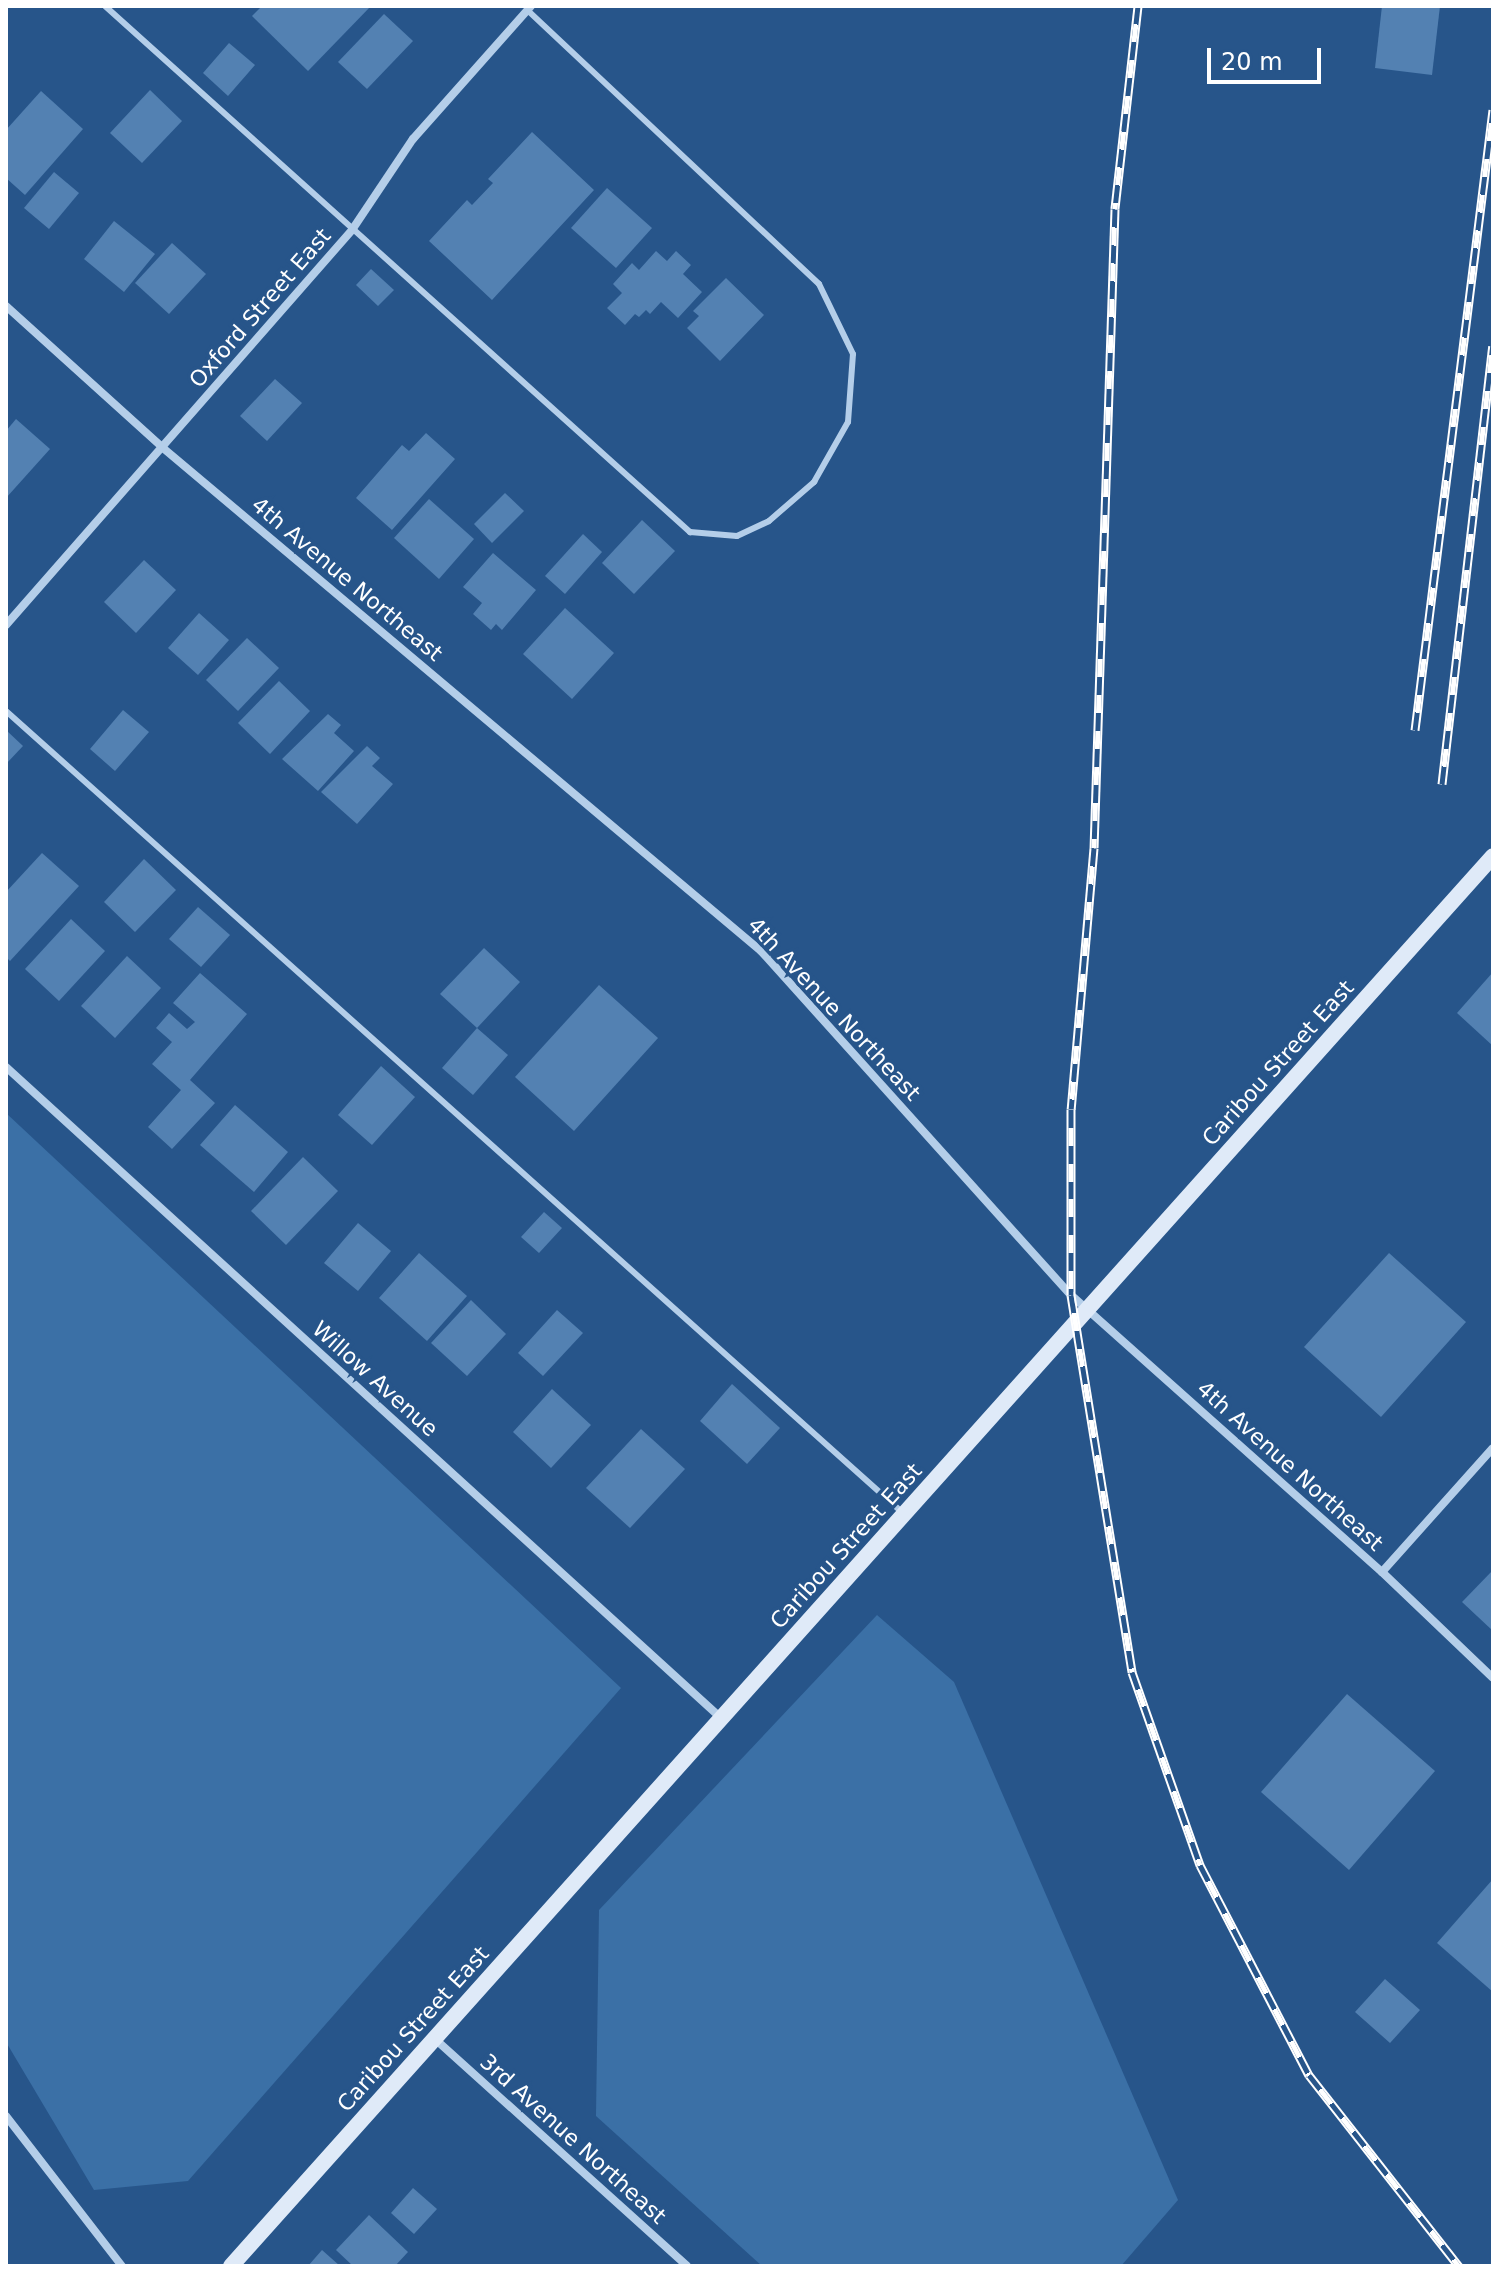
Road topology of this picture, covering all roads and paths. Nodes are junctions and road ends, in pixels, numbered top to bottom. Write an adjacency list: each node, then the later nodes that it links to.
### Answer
1 (105, 6): 3 (lane)
2 (529, 8): 3 (street, Oxford Street East); 3 (lane)
3 (352, 230): 5 (street, Oxford Street East)
4 (6, 306): 5 (street, 4th Avenue Northeast)
5 (163, 448): 6 (street, Oxford Street East); 10 (street, 4th Avenue Northeast)
6 (6, 625)
7 (6, 711): 12 (lane)
8 (1493, 856): 10 (street, Caribou Street East)
9 (6, 1067): 15 (street, Willow Avenue)
10 (1087, 1309): 12 (street, Caribou Street East); 13 (street, 4th Avenue Northeast)
11 (1493, 1448): 13 (street)
12 (904, 1514): 15 (street, Caribou Street East)
13 (1382, 1572): 14 (street, 4th Avenue Northeast)
14 (1493, 1678)
15 (721, 1718): 16 (street, Caribou Street East)
16 (435, 2038): 19 (street, Caribou Street East); 20 (street, 3rd Avenue Northeast)
17 (6, 2116): 18 (street)
18 (122, 2266)
19 (231, 2266)
20 (687, 2266)

